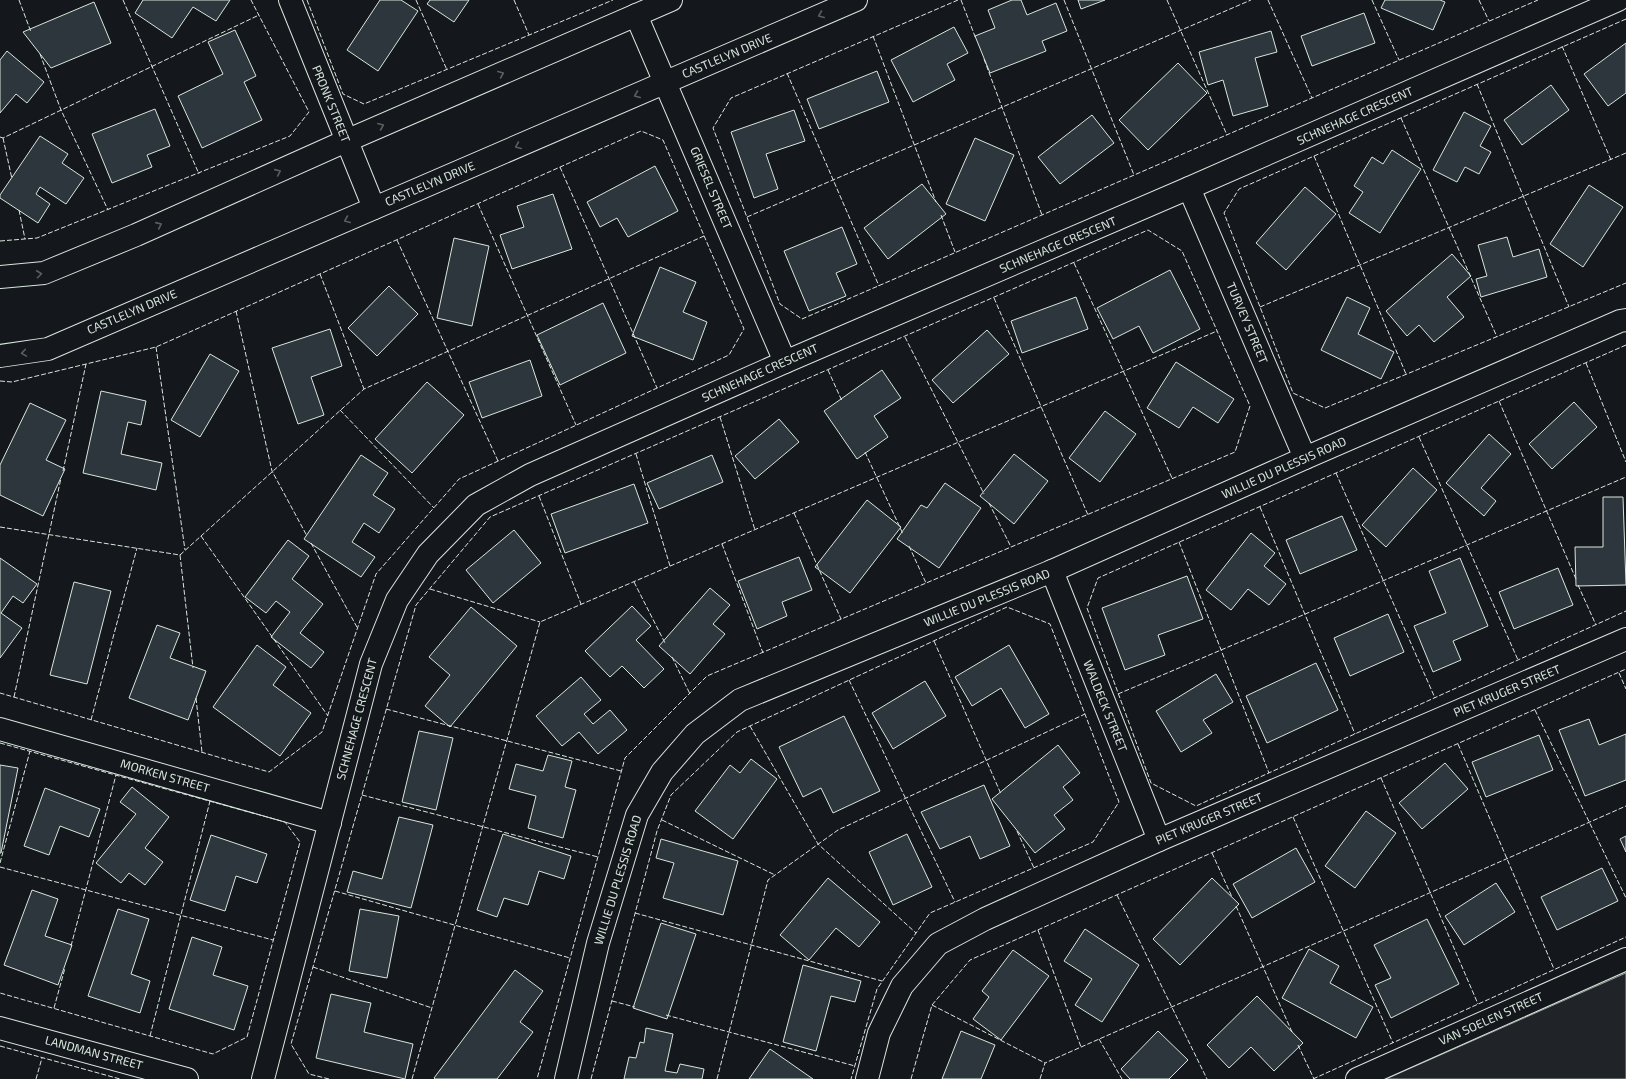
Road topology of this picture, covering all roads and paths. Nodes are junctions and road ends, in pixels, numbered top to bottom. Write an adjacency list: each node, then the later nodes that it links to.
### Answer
1 (290, 0): 7 (street, PRONK STREET)
2 (671, 0): 5 (street)
3 (856, 0): 6 (street, CASTLELYN DRIVE, one-way to 6)
4 (1617, 0): 8 (street, SCHNEHAGE CRESCENT)
5 (636, 15): 6 (street, GRIESEL STREET); 7 (street, one-way to 5)
6 (665, 83): 9 (street, CASTLELYN DRIVE, one-way to 9); 13 (street, GRIESEL STREET)
7 (346, 141): 9 (street, PRONK STREET); 10 (street, one-way to 7)
8 (1189, 188): 13 (street, SCHNEHAGE CRESCENT); 14 (street, TURVEY STREET)
9 (374, 208): 12 (street, CASTLELYN DRIVE, one-way to 12)
10 (0, 277)
11 (1626, 320): 14 (street, WILLIE DU PLESSIS ROAD)
12 (0, 356)
13 (785, 362): 18 (street, SCHNEHAGE CRESCENT)
14 (1305, 458): 15 (street, WILLIE DU PLESSIS ROAD)
15 (1052, 571): 19 (street, WALDECK STREET); 24 (street, WILLIE DU PLESSIS ROAD)
16 (1626, 639): 19 (street, PIET KRUGER STREET)
17 (0, 729): 18 (street, MORKEN STREET)
18 (330, 823): 23 (street, SCHNEHAGE CRESCENT)
19 (1159, 840): 25 (street, PIET KRUGER STREET)
20 (1626, 959): 26 (street, VAN SOELEN STREET)
21 (0, 1028): 22 (street, LANDMAN STREET)
22 (187, 1079)
23 (262, 1079)
24 (566, 1079)
25 (867, 1079)
26 (1357, 1079)

